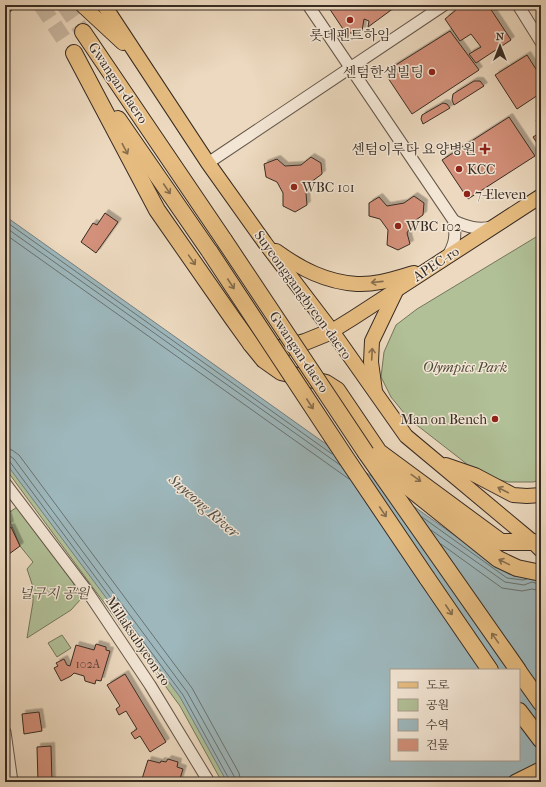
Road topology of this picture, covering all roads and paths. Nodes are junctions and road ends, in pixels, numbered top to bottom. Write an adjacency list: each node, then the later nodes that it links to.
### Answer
1 (82, 5): 8 (main road)
2 (104, 5): 8 (main road, Suyeonggangbyeon-daero)
3 (308, 5): 9 (street)
4 (444, 5): 9 (street)
5 (518, 5): 7 (street)
6 (83, 32): 21 (highway, Gwangan-daero, bridge)
7 (541, 42)
8 (139, 58): 10 (main road, Suyeonggangbyeon-daero)
9 (350, 68): 10 (street); 12 (street)
10 (208, 163): 14 (main road, Suyeonggangbyeon-daero)
11 (541, 196): 13 (main road, APEC-ro)
12 (454, 221): 13 (street); 15 (street)
13 (493, 227): 15 (main road, APEC-ro)
14 (265, 243): 16 (main road, one-way to 14); 18 (main road, Suyeonggangbyeon-daero)
15 (447, 257): 16 (main road, APEC-ro)
16 (428, 269): 17 (main road, APEC-ro)
17 (396, 290): 18 (main road, APEC-ro); 20 (main road, one-way to 17)
18 (332, 331): 19 (highway); 20 (main road, Suyeonggangbyeon-daero)
19 (251, 344): 25 (highway, one-way to 25); 27 (highway, Gwangan-daero, one-way to 27, bridge)
20 (375, 393): 22 (main road, Suyeonggangbyeon-daero)
21 (366, 453): 26 (highway, one-way to 21); 28 (highway, Gwangan-daero, one-way to 21)
22 (437, 462): 24 (main road, one-way to 22); 25 (main road, Suyeonggangbyeon-daero)
23 (5, 483): 36 (street, Millaksubyeon-ro)
24 (541, 495)
25 (538, 543)
26 (541, 573)
27 (489, 669)
28 (517, 669)
29 (520, 674): 30 (highway, Gwangan-daero)
30 (541, 703)
31 (520, 711): 33 (highway)
32 (5, 732): 35 (street)
33 (541, 740)
34 (541, 769): 37 (main road)
35 (12, 782)
36 (209, 782)
37 (515, 782)

